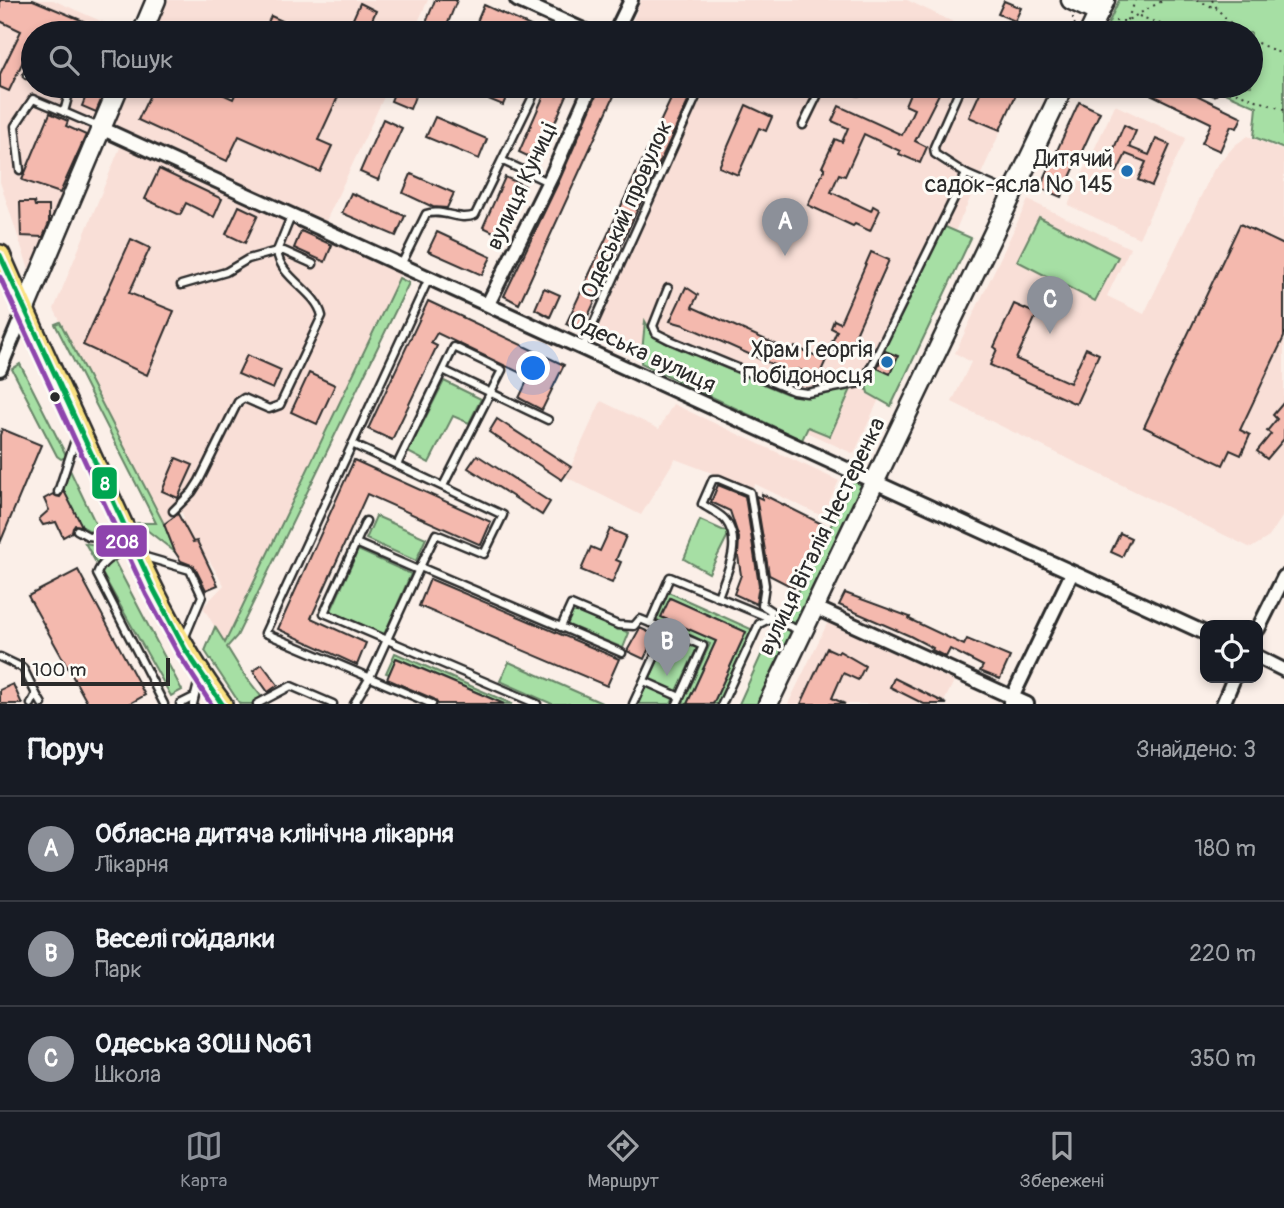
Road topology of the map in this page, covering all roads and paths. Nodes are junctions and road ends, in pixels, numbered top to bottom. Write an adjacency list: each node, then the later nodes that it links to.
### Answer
1 (156, 0): 12 (main road)
2 (517, 0): 13 (street)
3 (631, 0): 14 (street)
4 (1071, 0): 9 (main road)
5 (1136, 0): 16 (path)
6 (1164, 0): 11 (path)
7 (1197, 0): 10 (path)
8 (1212, 0): 10 (path)
9 (1102, 7)
10 (1218, 10): 18 (path)
11 (1137, 15): 16 (path); 17 (path)
12 (147, 21)
13 (554, 21)
14 (621, 21)
15 (1115, 21): 16 (path)
16 (1126, 21)
17 (1153, 21)
18 (1229, 21)
19 (1263, 46): 20 (path)
20 (1283, 55)
21 (68, 98): 31 (lane)
22 (114, 98): 33 (main road)
23 (532, 98): 34 (lane)
24 (586, 98): 37 (street, вулиця Куниці)
25 (696, 98): 49 (lane, Одеський провулок)
26 (816, 98): 32 (lane)
27 (956, 98): 36 (lane)
28 (1058, 98): 38 (main road, вулиця Віталія Нестеренка)
29 (1251, 98): 30 (path)
30 (1284, 110)
31 (64, 112): 33 (lane); 35 (lane)
32 (803, 125)
33 (101, 128): 39 (street, Одеська вулиця); 48 (main road)
34 (503, 161): 37 (lane); 42 (lane)
35 (20, 170)
36 (966, 174): 38 (lane); 46 (lane)
37 (548, 182): 47 (street, вулиця Куниці)
38 (1011, 194): 57 (main road, вулиця Віталія Нестеренка)
39 (292, 214): 40 (lane); 42 (street, Одеська вулиця)
40 (277, 251): 43 (lane); 45 (lane); 60 (lane)
41 (0, 255): 48 (main road)
42 (402, 263): 44 (street, Одеська вулиця)
43 (313, 264)
44 (430, 276): 47 (street, Одеська вулиця); 55 (lane)
45 (181, 285)
46 (668, 288)
47 (488, 304): 49 (street, Одеська вулиця)
48 (24, 311): 50 (street); 54 (main road)
49 (583, 347): 57 (street, Одеська вулиця)
50 (0, 369)
51 (443, 370): 52 (lane); 52 (lane); 56 (lane)
52 (490, 393): 53 (lane); 58 (lane)
53 (548, 419)
54 (79, 429): 59 (lane); 64 (main road)
55 (352, 444): 56 (lane); 84 (lane)
56 (397, 465): 58 (lane)
57 (873, 483): 66 (street, Одеська вулиця); 69 (main road, вулиця Віталія Нестеренка)
58 (443, 486): 65 (lane)
59 (58, 492)
60 (173, 511)
61 (366, 520): 63 (lane)
62 (76, 530): 64 (lane)
63 (356, 542): 65 (lane); 77 (lane)
64 (133, 547): 78 (main road); 78 (lane); 93 (lane)
65 (419, 569): 73 (lane); 77 (lane)
66 (1072, 573): 75 (street, Одеська вулиця); 90 (street)
67 (1284, 577): 71 (street)
68 (718, 597): 70 (lane); 70 (lane); 72 (lane)
69 (814, 607): 76 (main road, вулиця Віталія Нестеренка); 90 (street)
70 (769, 619): 76 (lane); 102 (lane)
71 (1262, 620)
72 (650, 623): 73 (lane); 74 (lane)
73 (561, 626): 79 (lane)
74 (667, 630): 85 (lane); 89 (lane)
75 (1200, 631)
76 (802, 632): 103 (main road, вулиця Віталія Нестеренка)
77 (386, 640): 84 (lane); 100 (lane)
78 (182, 644): 83 (main road)
79 (622, 653)
80 (0, 657): 87 (lane)
81 (1263, 660): 82 (street)
82 (1284, 670)
83 (200, 674): 88 (lane); 95 (main road)
84 (370, 677): 98 (lane); 99 (lane)
85 (644, 681): 89 (lane); 101 (lane)
86 (1232, 683): 105 (street)
87 (36, 694): 91 (lane); 92 (lane)
88 (194, 700): 94 (lane)
89 (679, 700)
90 (1011, 701): 104 (street)
91 (31, 704)
92 (42, 704)
93 (164, 704)
94 (180, 704)
95 (222, 704)
96 (257, 704): 97 (lane)
97 (333, 704)
98 (354, 704)
99 (432, 704)
100 (537, 704)
101 (633, 704)
102 (722, 704)
103 (768, 704)
104 (1027, 704)
105 (1223, 704)

